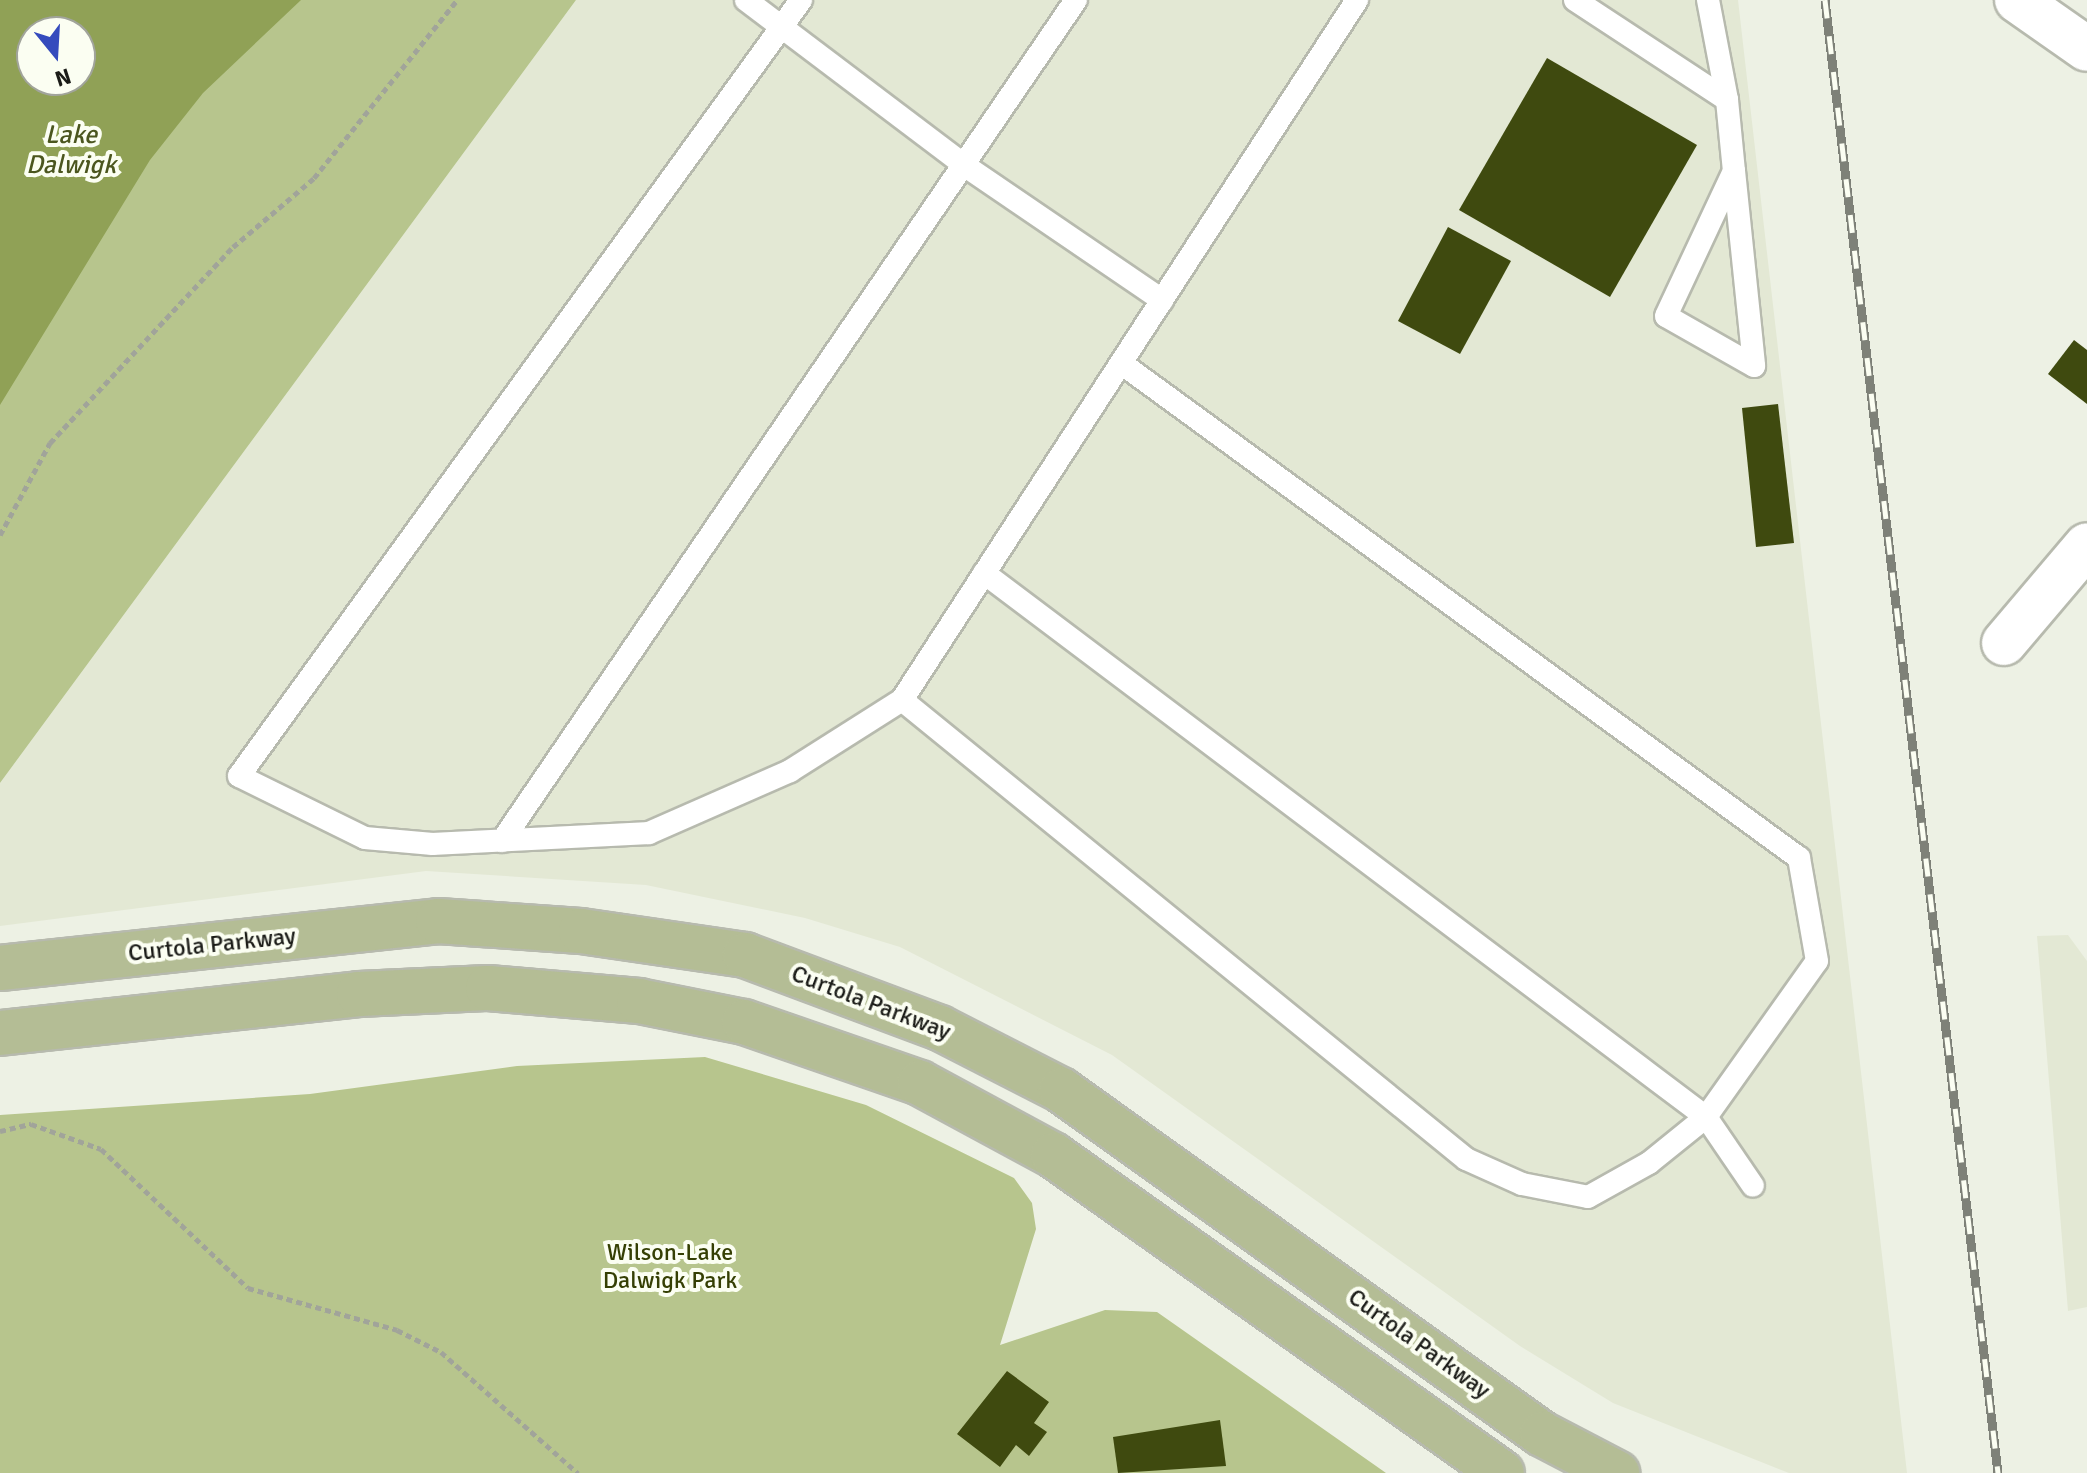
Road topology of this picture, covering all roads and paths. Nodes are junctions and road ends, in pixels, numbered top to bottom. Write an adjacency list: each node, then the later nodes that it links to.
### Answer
1 (457, 0): 16 (path)
2 (746, 0): 9 (lane)
3 (801, 0): 9 (lane)
4 (1076, 0): 12 (lane)
5 (1575, 0): 11 (lane)
6 (1708, 0): 11 (lane)
7 (2017, 0): 10 (street)
8 (1353, 2): 14 (lane)
9 (781, 27): 12 (lane); 21 (lane)
10 (2087, 49)
11 (1727, 100): 13 (lane)
12 (964, 165): 14 (lane); 21 (lane)
13 (1734, 171): 13 (lane)
14 (1162, 300): 15 (lane)
15 (1121, 363): 18 (lane); 24 (lane)
16 (0, 535)
17 (2087, 545): 19 (street)
18 (984, 573): 20 (lane); 24 (lane)
19 (2004, 643)
20 (902, 700): 21 (lane); 24 (lane)
21 (502, 841)
22 (0, 968): 29 (main road, Curtola Parkway)
23 (0, 1033): 28 (main road)
24 (1706, 1117): 26 (lane)
25 (0, 1131): 27 (path)
26 (1753, 1186)
27 (578, 1473)
28 (1502, 1473)
29 (1617, 1473)

